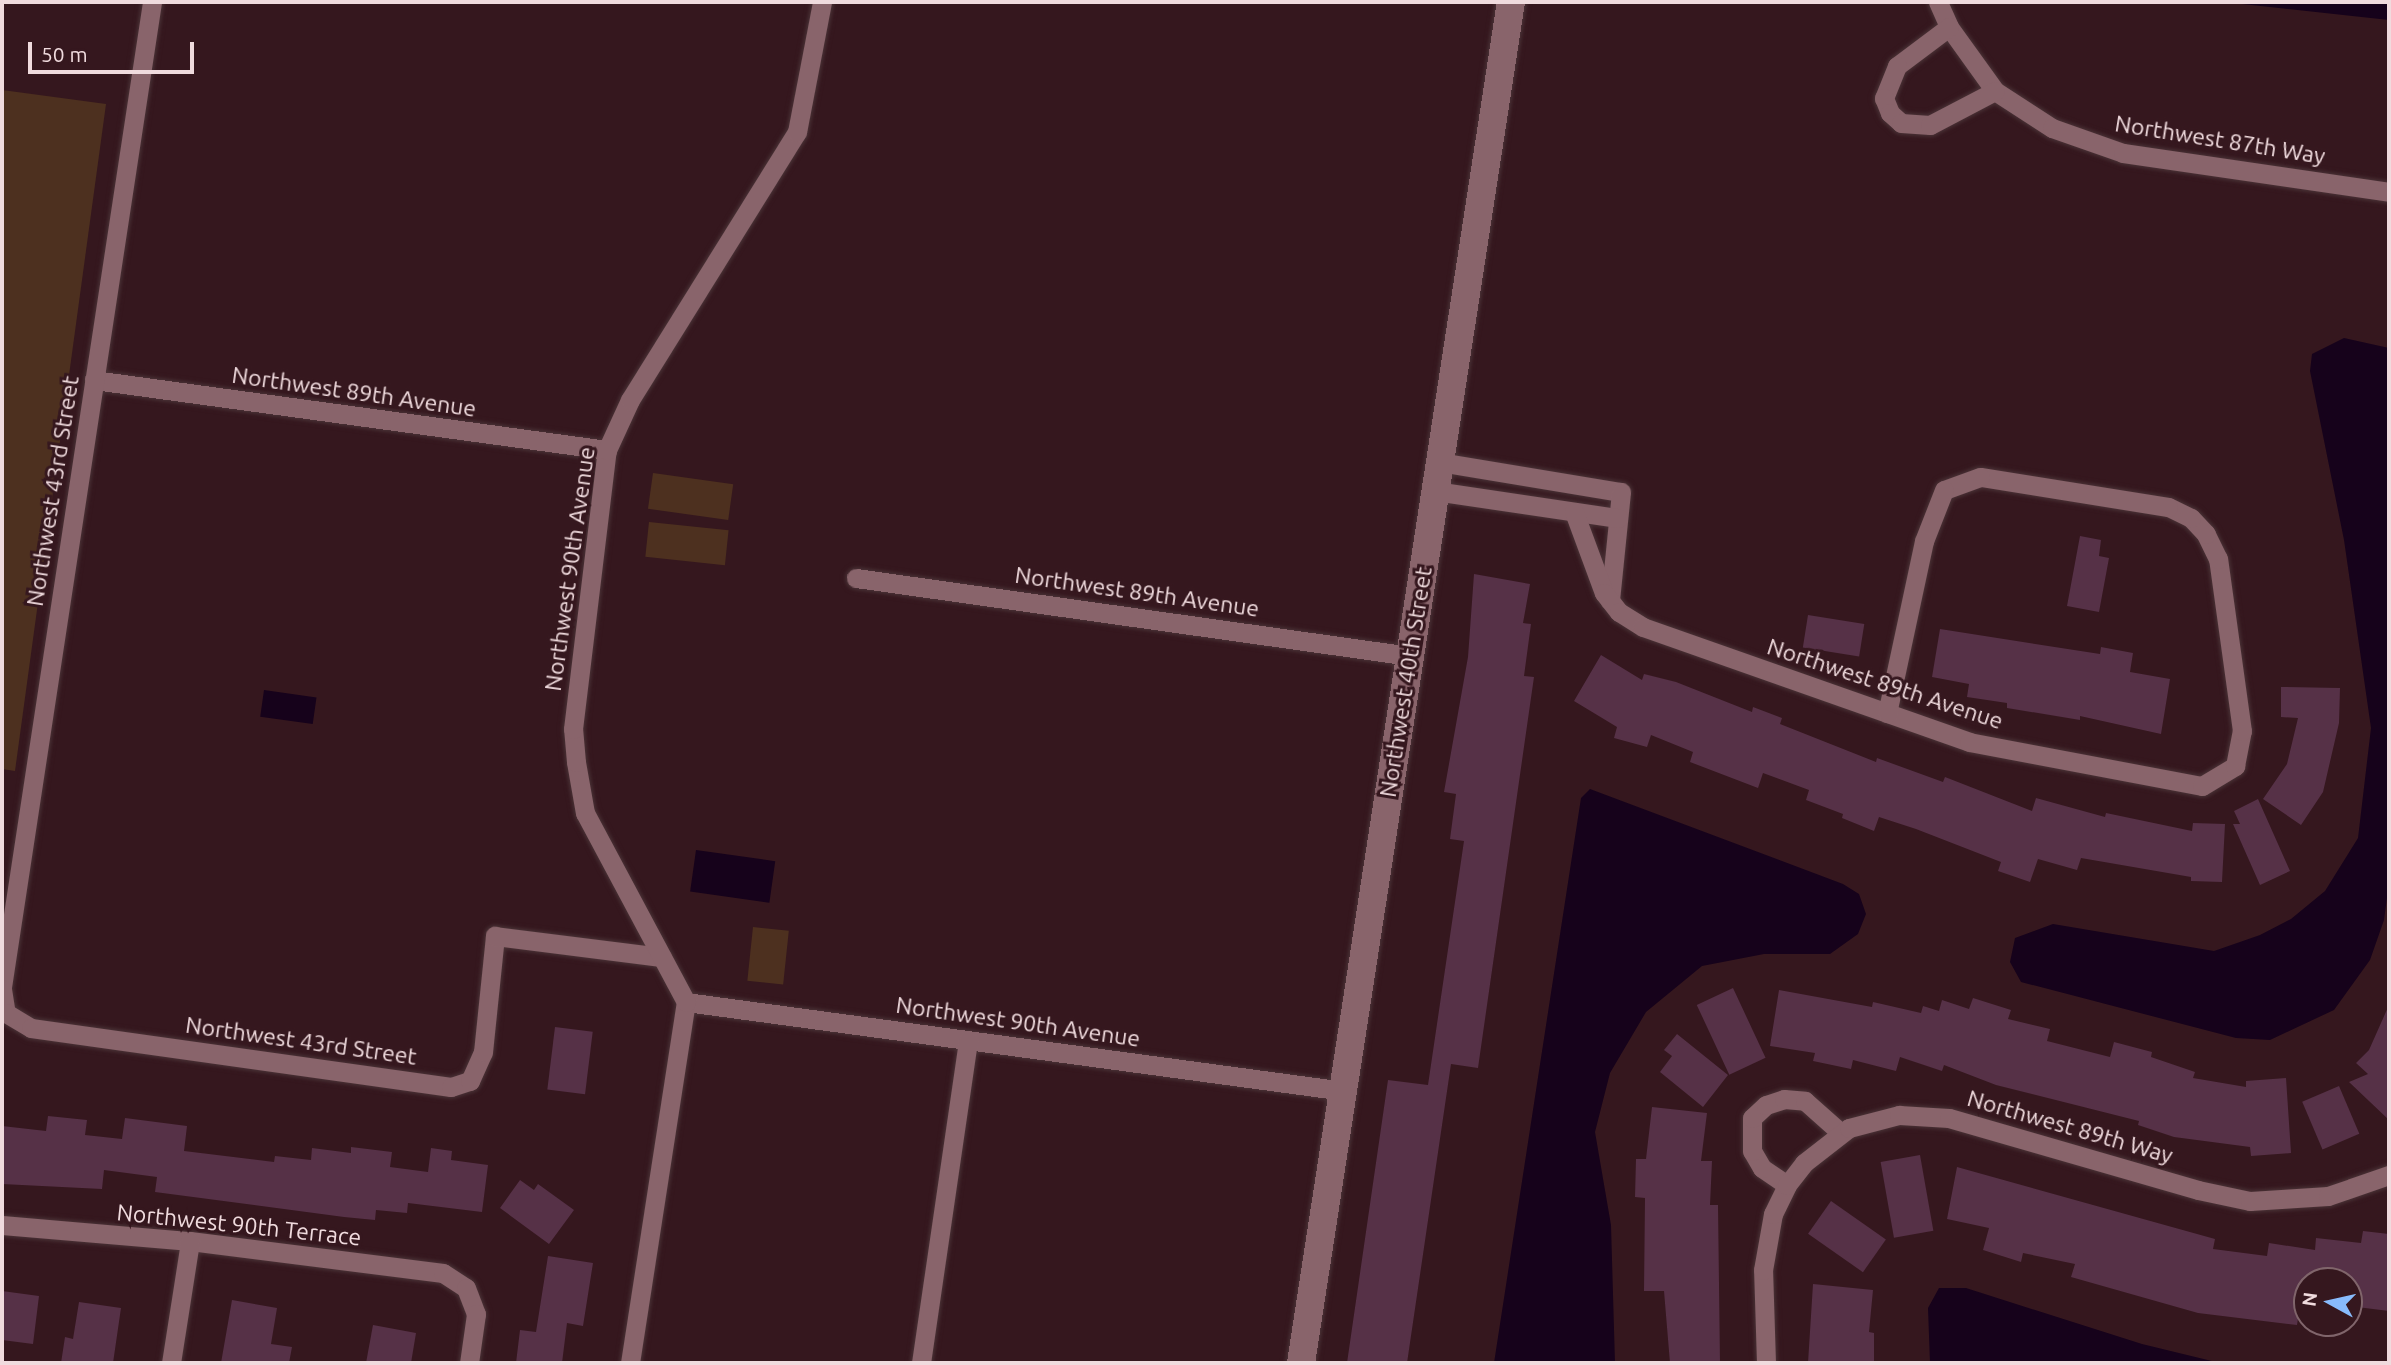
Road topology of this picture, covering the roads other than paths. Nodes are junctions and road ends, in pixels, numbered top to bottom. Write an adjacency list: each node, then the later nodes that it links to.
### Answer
1 (152, 2): 8 (street, Northwest 43rd Street)
2 (822, 2): 9 (street, Northwest 90th Avenue)
3 (1511, 2): 10 (street, Northwest 40th Street)
4 (1938, 2): 5 (street, Northwest 87th Way)
5 (1949, 27): 6 (street, Northwest 87th Way); 6 (street)
6 (1995, 91): 7 (street, Northwest 87th Way)
7 (2389, 192)
8 (94, 380): 9 (street, Northwest 89th Avenue); 19 (street, Northwest 43rd Street)
9 (607, 450): 18 (street, Northwest 90th Avenue)
10 (1439, 462): 11 (street, Northwest 40th Street); 13 (street)
11 (1435, 491): 12 (street); 16 (street, Northwest 40th Street)
12 (1574, 512): 13 (street); 15 (street, Northwest 89th Avenue)
13 (1618, 518): 15 (street)
14 (856, 578): 16 (street, Northwest 89th Avenue)
15 (1610, 600): 17 (street, Northwest 89th Avenue)
16 (1410, 656): 22 (street, Northwest 40th Street)
17 (1888, 713): 17 (street, Northwest 89th Avenue)
18 (662, 957): 19 (street, Northwest 43rd Street); 20 (street, Northwest 90th Avenue)
19 (2, 988)
20 (686, 1002): 21 (street, Northwest 90th Avenue); 30 (street)
21 (968, 1040): 22 (street, Northwest 90th Avenue); 31 (street)
22 (1344, 1091): 32 (street, Northwest 40th Street)
23 (1841, 1133): 24 (street, Northwest 89th Way); 25 (street, Northwest 89th Way); 25 (street)
24 (2389, 1175)
25 (1787, 1185): 33 (street, Northwest 89th Way)
26 (2, 1225): 27 (street, Northwest 90th Terrace)
27 (190, 1241): 28 (street); 29 (street, Northwest 90th Terrace)
28 (171, 1363)
29 (469, 1363)
30 (630, 1363)
31 (921, 1363)
32 (1301, 1363)
33 (1766, 1363)

